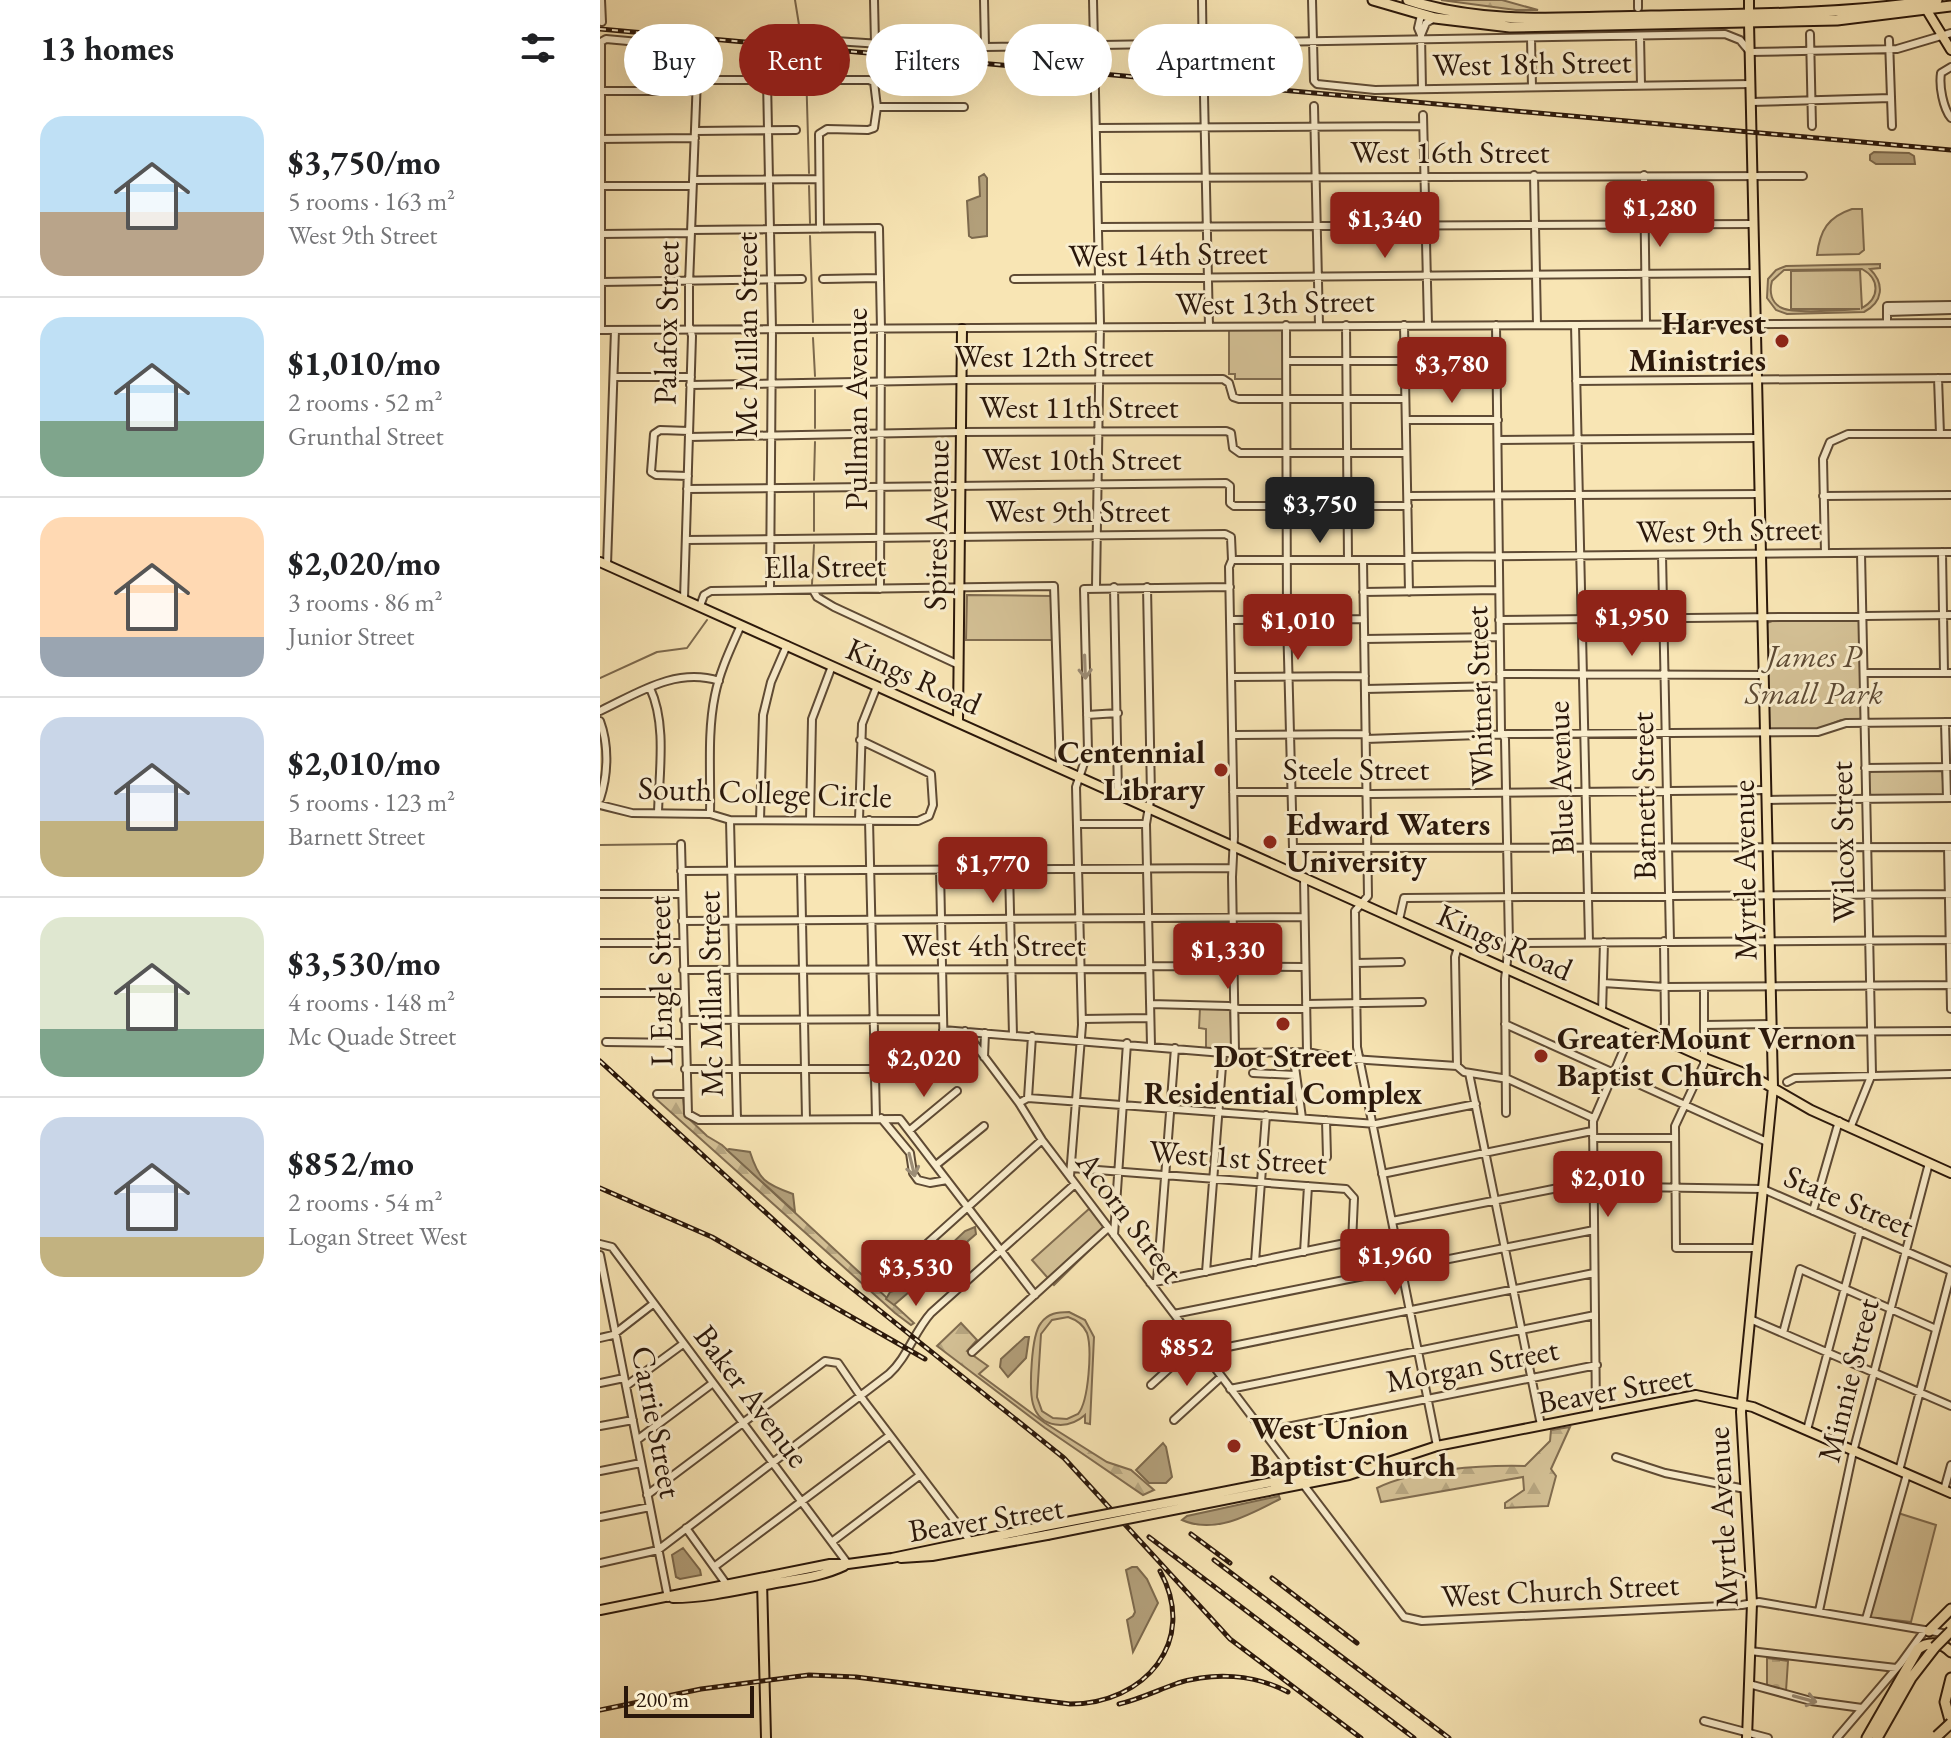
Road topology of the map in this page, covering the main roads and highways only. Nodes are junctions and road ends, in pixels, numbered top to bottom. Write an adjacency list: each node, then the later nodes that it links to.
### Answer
1 (1373, 0): 7 (highway)
2 (1408, 0): 7 (highway)
3 (1749, 0): 8 (main road, Myrtle Avenue)
4 (1937, 0): 5 (highway)
5 (1923, 4): 6 (highway); 8 (highway); 9 (main road)
6 (1951, 6)
7 (1422, 7): 8 (highway); 8 (highway)
8 (1749, 18): 14 (main road, Myrtle Avenue)
9 (1946, 34): 10 (main road)
10 (1951, 50)
11 (962, 329): 13 (main road, Spires Avenue)
12 (604, 564): 13 (main road, Kings Road)
13 (958, 722): 14 (main road, Kings Road)
14 (1773, 1087): 15 (main road, Kings Road); 16 (main road, Myrtle Avenue)
15 (1951, 1173)
16 (1742, 1403): 17 (main road, Beaver Street); 18 (main road, Beaver Street, bridge); 28 (main road, Myrtle Avenue)
17 (1948, 1492)
18 (762, 1581): 20 (main road, Beaver Street); 30 (main road)
19 (1951, 1609): 21 (highway)
20 (600, 1610)
21 (1927, 1630)
22 (1951, 1634): 25 (highway, bridge)
23 (1951, 1652): 31 (highway)
24 (1951, 1678): 27 (highway)
25 (1903, 1691): 32 (highway); 33 (highway)
26 (1951, 1698): 27 (highway)
27 (1951, 1723): 29 (highway, bridge)
28 (1747, 1735)
29 (1936, 1737)
30 (766, 1738)
31 (1867, 1738)
32 (1877, 1738)
33 (1884, 1738)

